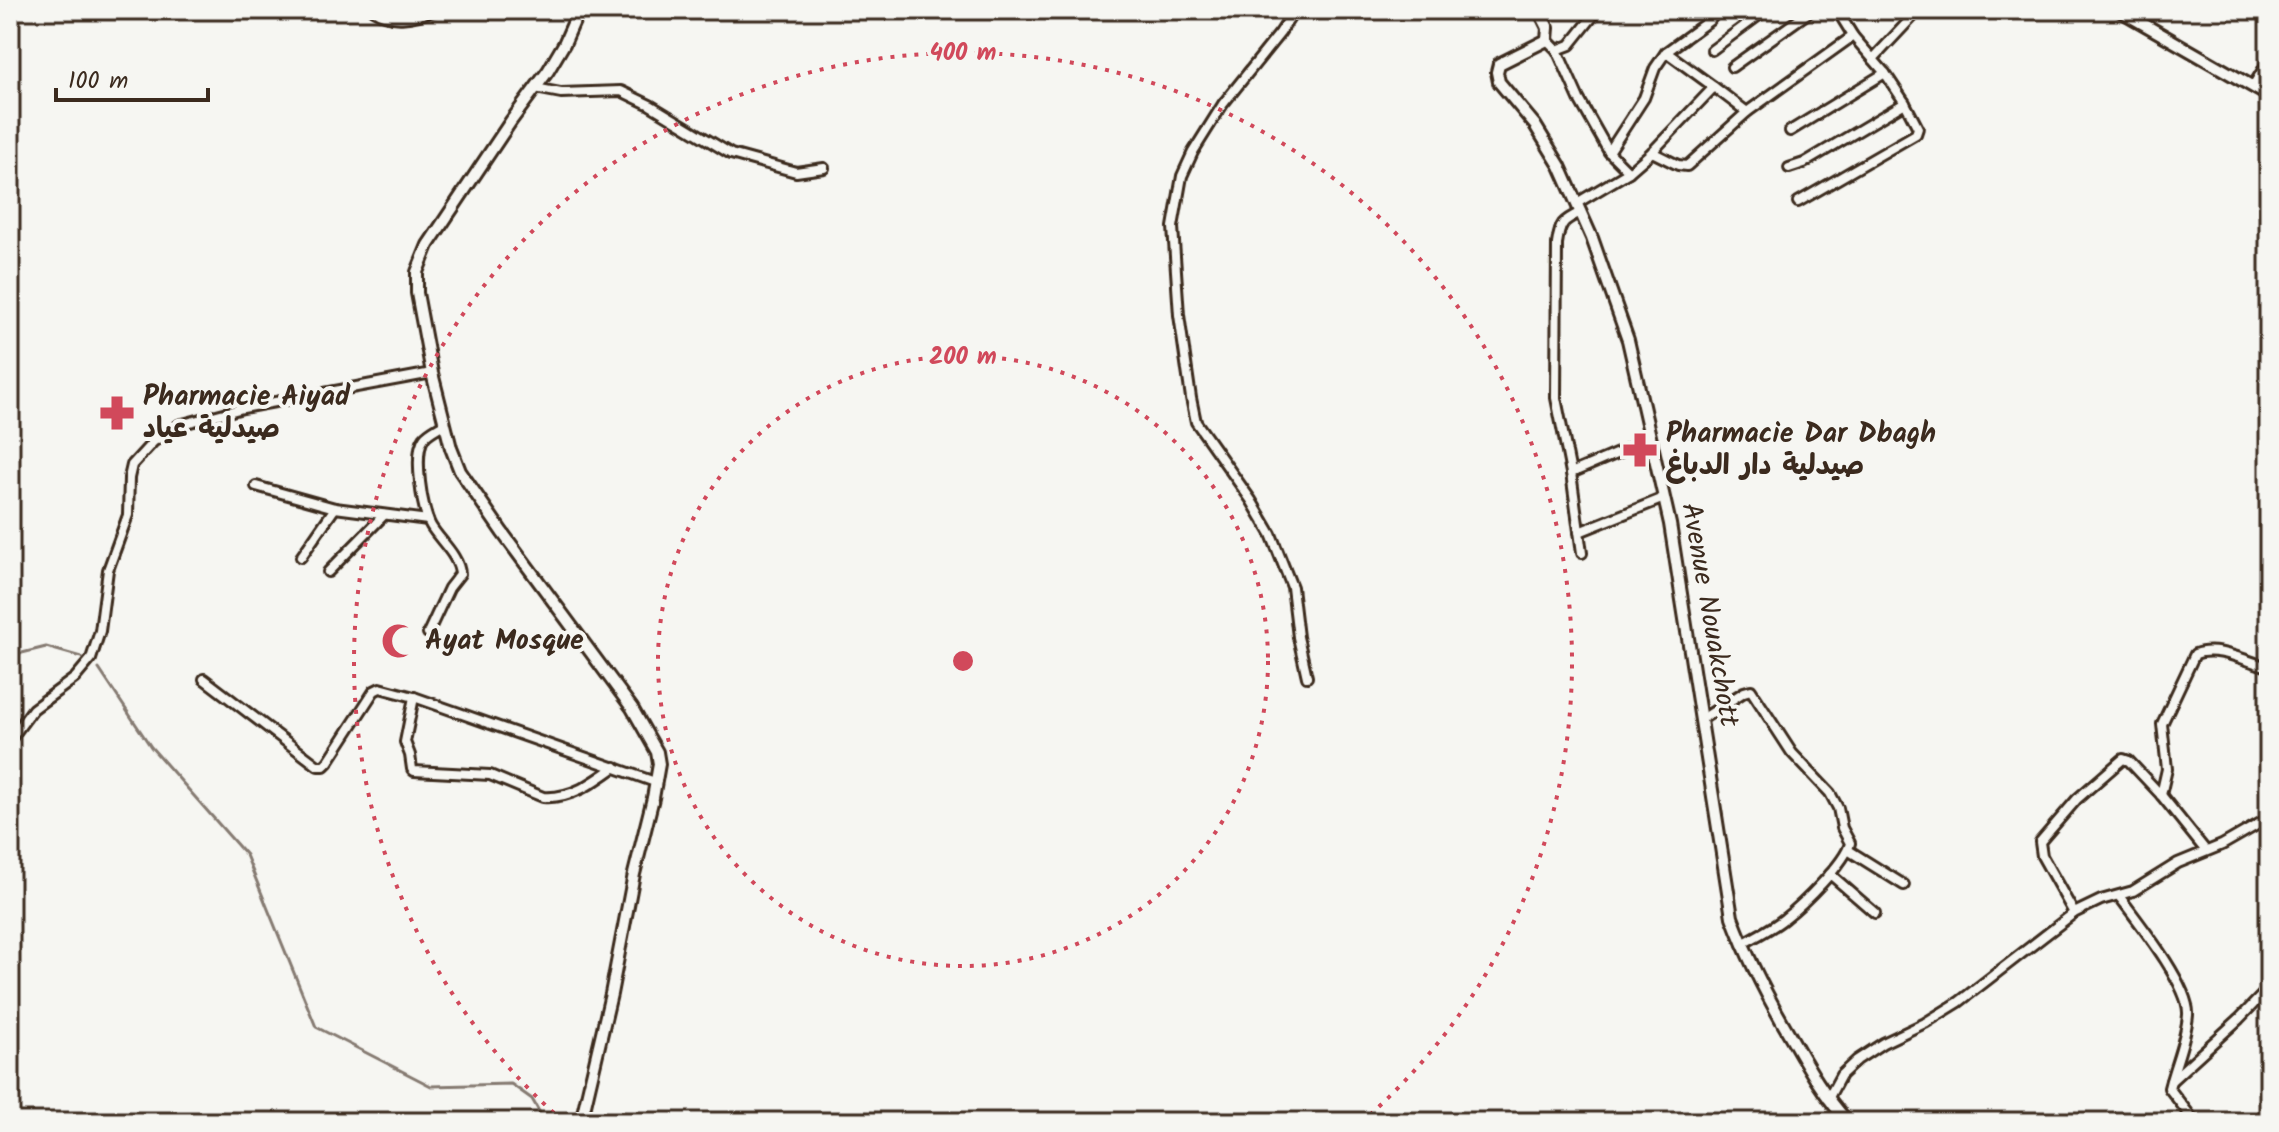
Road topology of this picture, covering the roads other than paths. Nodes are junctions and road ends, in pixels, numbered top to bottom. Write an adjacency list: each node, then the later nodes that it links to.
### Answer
1 (373, 10): 2 (street)
2 (436, 10)
3 (579, 10): 28 (street)
4 (1295, 10): 55 (street)
5 (1539, 10): 16 (street)
6 (1551, 10): 16 (street)
7 (1598, 10): 19 (street)
8 (1704, 10): 15 (street)
9 (1718, 10): 15 (street)
10 (1766, 10): 20 (street)
11 (1812, 10): 24 (street)
12 (1837, 10): 17 (street)
13 (1919, 10): 22 (street)
14 (2119, 10): 26 (street)
15 (1710, 20): 21 (street)
16 (1547, 24): 18 (street)
17 (1853, 36): 22 (street); 31 (street)
18 (1547, 40): 19 (street); 39 (street, Avenue Nouakchott)
19 (1557, 50): 33 (street)
20 (1712, 50)
21 (1666, 52): 27 (street); 33 (street)
22 (1873, 59): 25 (street)
23 (2269, 60): 26 (street)
24 (1732, 67)
25 (1885, 73): 30 (street); 32 (street)
26 (2253, 86): 29 (street)
27 (1714, 87): 31 (street); 34 (street)
28 (535, 88): 35 (street); 40 (street)
29 (2269, 96)
30 (1905, 103): 36 (street); 38 (street)
31 (1747, 112): 34 (street)
32 (1790, 131)
33 (1609, 152): 37 (street)
34 (1652, 152): 37 (street)
35 (824, 168)
36 (1789, 168)
37 (1629, 172): 39 (street)
38 (1798, 202)
39 (1579, 208): 42 (street, Avenue Nouakchott); 43 (street)
40 (432, 373): 41 (street); 59 (street)
41 (445, 423): 48 (street); 61 (street)
42 (1651, 439): 43 (street); 45 (street, Avenue Nouakchott)
43 (1571, 473): 49 (street)
44 (256, 486): 46 (street)
45 (1664, 498): 49 (street); 58 (street, Avenue Nouakchott)
46 (335, 508): 47 (street); 51 (street)
47 (384, 515): 48 (street); 52 (street)
48 (428, 520): 53 (street)
49 (1579, 532): 50 (street)
50 (1582, 553)
51 (301, 557)
52 (328, 572)
53 (428, 633)
54 (2269, 667): 62 (street)
55 (1307, 677)
56 (204, 679): 57 (street)
57 (414, 697): 60 (street); 60 (street)
58 (1702, 719): 64 (street); 71 (street, Avenue Nouakchott)
59 (10, 740)
60 (615, 767): 61 (street)
61 (655, 782): 75 (street)
62 (2161, 795): 65 (street); 70 (street)
63 (2269, 818): 65 (street)
64 (1848, 850): 66 (street); 67 (street)
65 (2206, 851): 68 (street)
66 (1830, 874): 69 (street); 71 (street)
67 (1904, 885)
68 (2119, 896): 70 (street); 73 (street)
69 (1875, 913)
70 (2074, 913): 74 (street)
71 (1742, 944): 74 (street, Avenue Nouakchott)
72 (2269, 988): 73 (street)
73 (2170, 1082): 77 (street)
74 (1828, 1099): 76 (street, Avenue Nouakchott)
75 (581, 1122)
76 (1848, 1122)
77 (2195, 1122)

